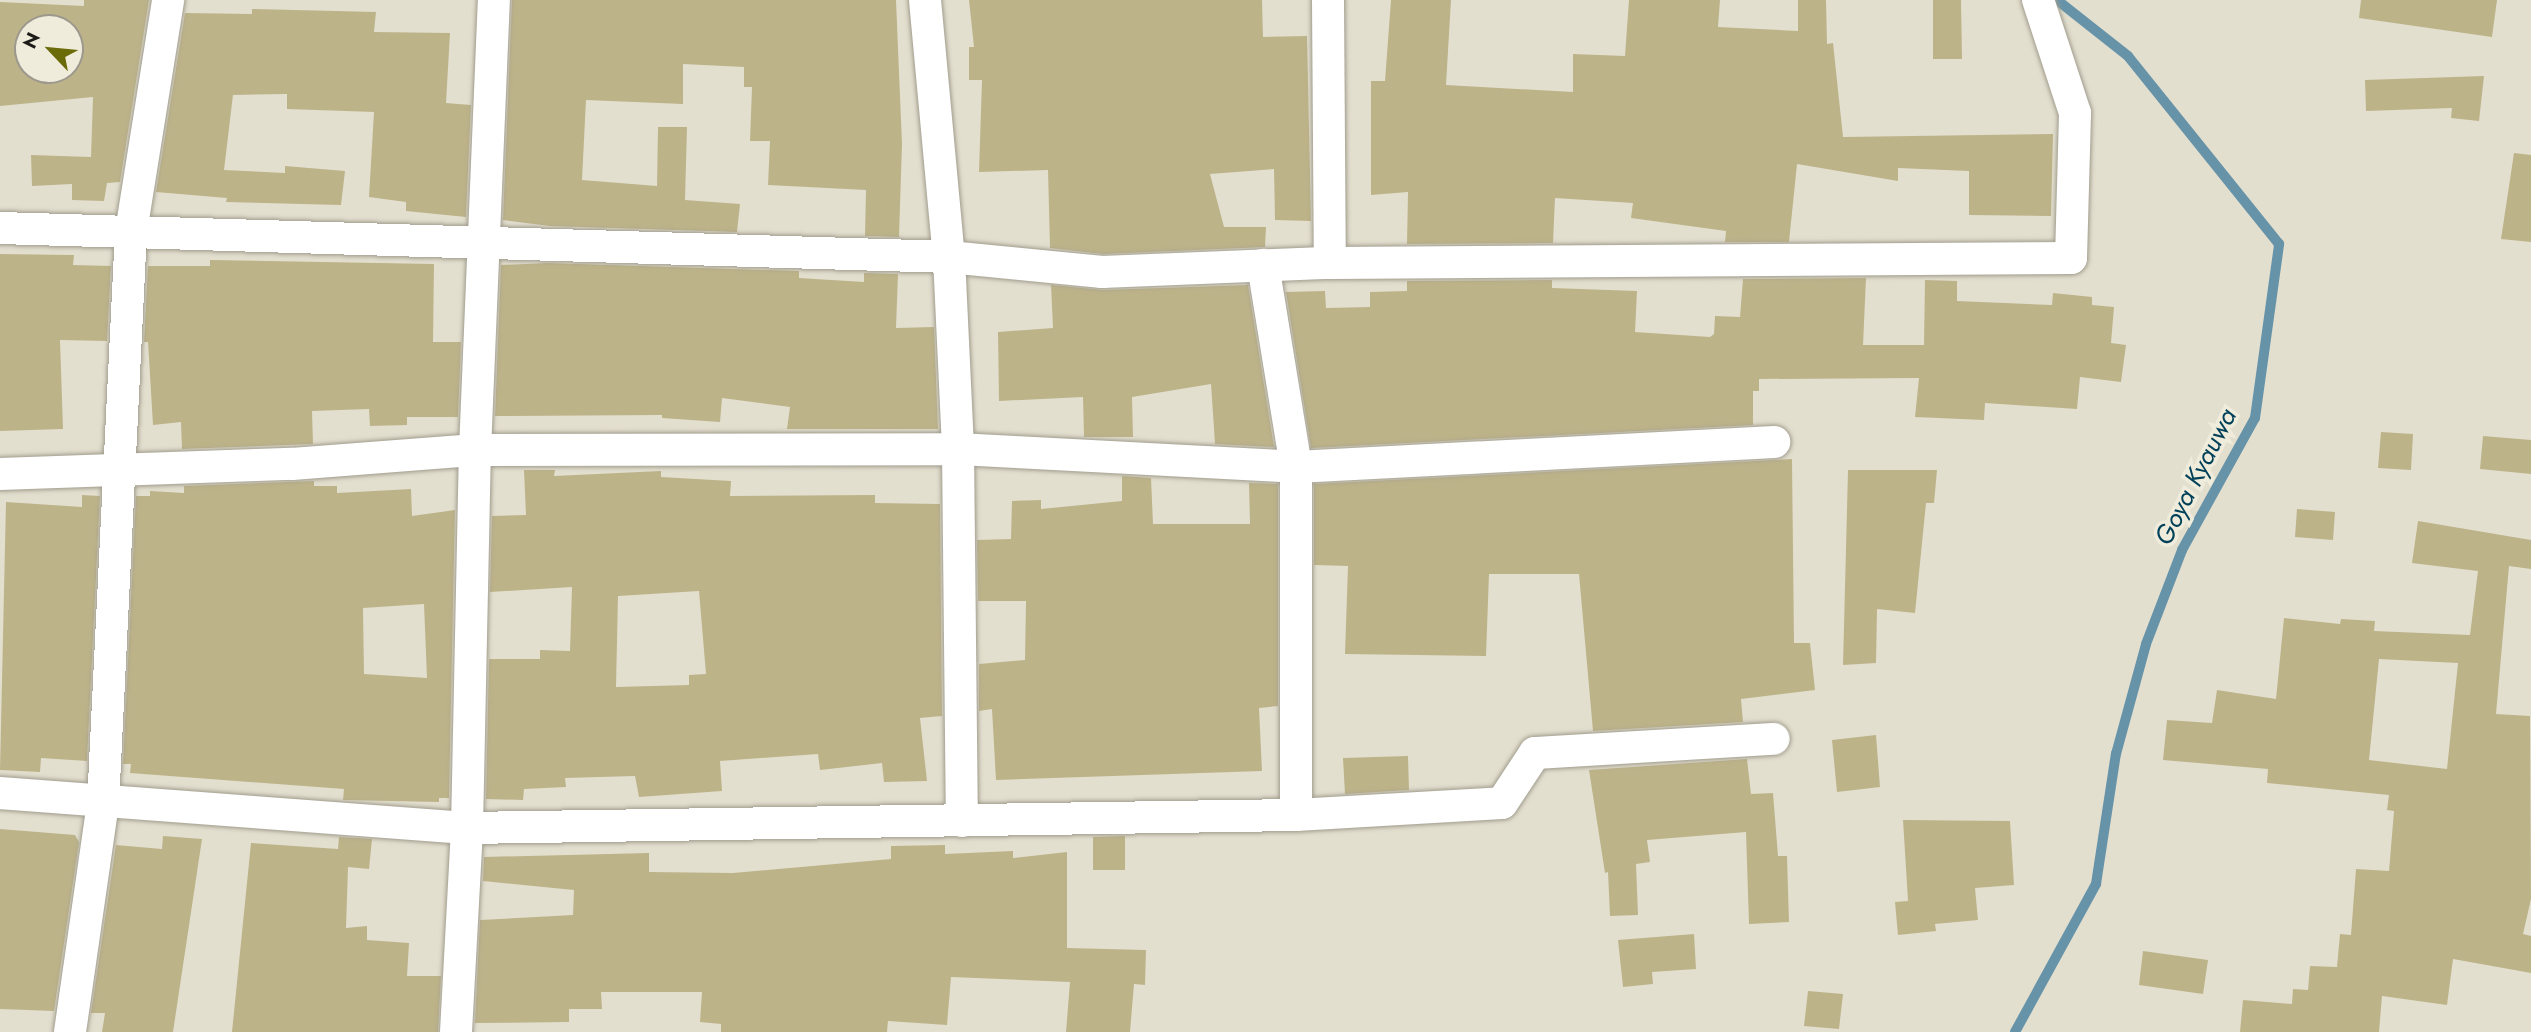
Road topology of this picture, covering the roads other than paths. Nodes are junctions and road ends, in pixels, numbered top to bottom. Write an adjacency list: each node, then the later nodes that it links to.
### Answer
1 (168, 0): 7 (street)
2 (494, 0): 8 (street)
3 (925, 0): 9 (street)
4 (1328, 0): 10 (street)
5 (2038, 0): 10 (street)
6 (0, 228): 7 (street)
7 (131, 232): 8 (street); 16 (street)
8 (483, 245): 9 (street); 14 (street)
9 (949, 257): 11 (street); 13 (street)
10 (1330, 263): 11 (street)
11 (1263, 265): 15 (street)
12 (1774, 442): 15 (street)
13 (958, 449): 14 (street); 15 (street); 22 (street)
14 (475, 450): 16 (street); 23 (street)
15 (1296, 467): 21 (street)
16 (118, 468): 17 (street); 20 (street)
17 (0, 474)
18 (1773, 739): 21 (street)
19 (0, 793): 20 (street)
20 (103, 804): 23 (street); 24 (street)
21 (1296, 815): 22 (street)
22 (962, 821): 23 (street)
23 (467, 828): 25 (street)
24 (70, 1032)
25 (456, 1032)

